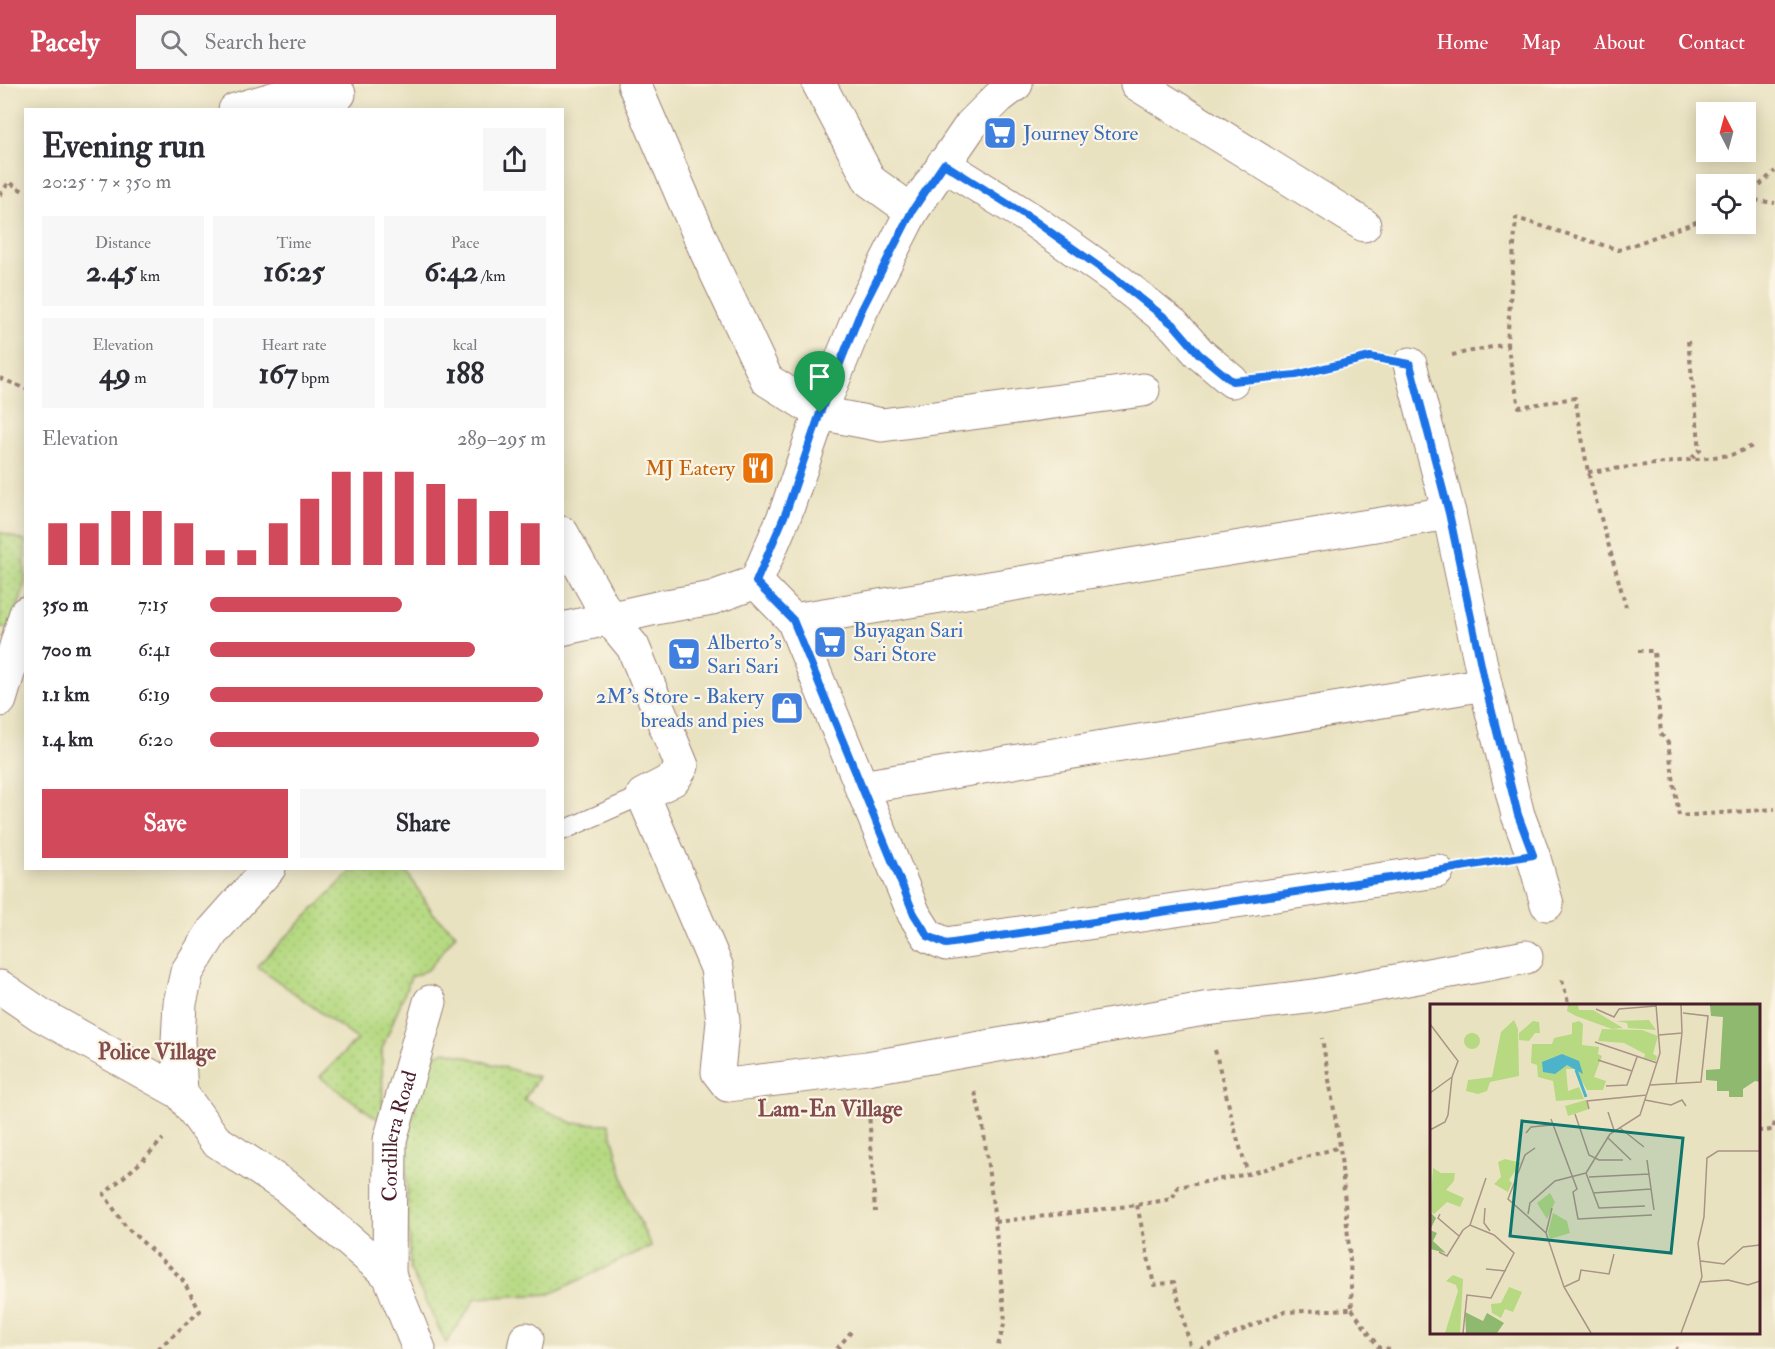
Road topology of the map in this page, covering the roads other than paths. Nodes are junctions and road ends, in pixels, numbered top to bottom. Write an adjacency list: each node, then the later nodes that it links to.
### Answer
1 (634, 84): 13 (street)
2 (819, 84): 8 (street)
3 (1016, 84): 7 (street)
4 (1137, 84): 9 (street)
5 (340, 96): 6 (street)
6 (242, 108)
7 (944, 164): 8 (street); 11 (street)
8 (912, 211): 13 (street)
9 (1364, 225)
10 (1410, 364): 14 (street)
11 (1232, 381)
12 (1143, 390): 13 (street)
13 (820, 413): 16 (street)
14 (1449, 513): 19 (street); 21 (street)
15 (564, 537): 17 (street)
16 (756, 582): 17 (street); 19 (street)
17 (609, 618): 20 (street); 24 (street)
18 (24, 620): 22 (street)
19 (793, 620): 23 (street)
20 (564, 629)
21 (1485, 684): 23 (street); 28 (street)
22 (0, 700)
23 (861, 787): 27 (street)
24 (643, 795): 25 (lane); 29 (street)
25 (564, 830)
26 (267, 870): 32 (street)
27 (1437, 871)
28 (1547, 904)
29 (1526, 957)
30 (0, 987): 32 (street)
31 (430, 1002): 33 (street, Cordillera Road)
32 (187, 1101): 33 (street, Cordillera Road)
33 (389, 1275): 34 (street, Cordillera Road)
34 (419, 1349)

